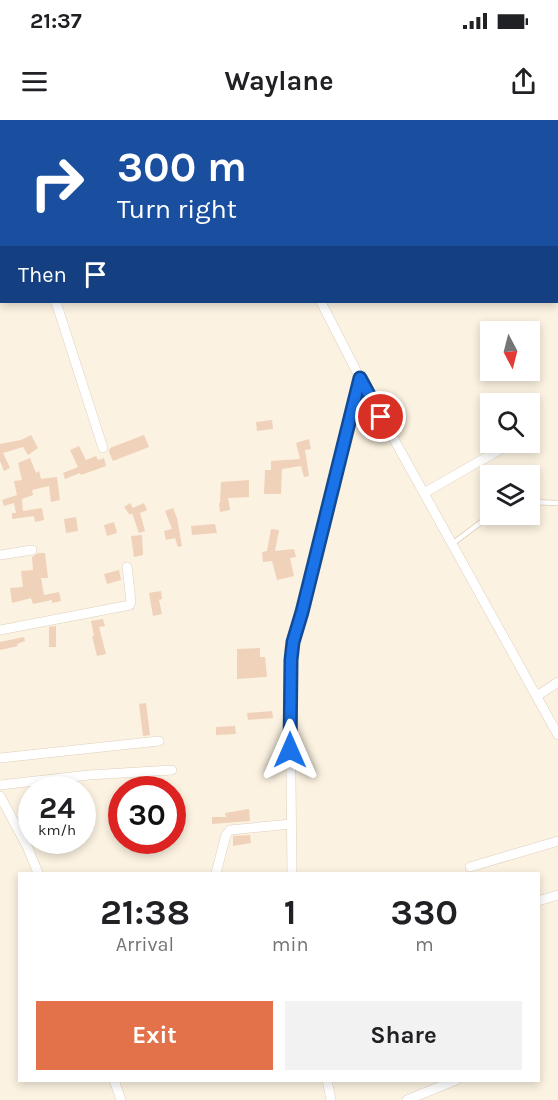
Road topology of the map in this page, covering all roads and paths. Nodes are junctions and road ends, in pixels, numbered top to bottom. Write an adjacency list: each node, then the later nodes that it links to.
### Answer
1 (56, 303): 4 (street)
2 (322, 303): 3 (street)
3 (360, 378): 6 (street); 23 (street)
4 (103, 448)
5 (494, 453): 6 (street)
6 (424, 493): 10 (street)
7 (540, 502): 8 (lane)
8 (558, 503)
9 (480, 523): 10 (lane)
10 (452, 544): 16 (street)
11 (32, 550): 12 (street)
12 (0, 555)
13 (127, 567): 14 (street)
14 (0, 630)
15 (558, 682): 16 (street)
16 (537, 696): 17 (street)
17 (556, 729)
18 (159, 741): 19 (street)
19 (0, 758)
20 (172, 770): 21 (street)
21 (0, 785)
22 (0, 796): 26 (street)
23 (291, 824): 27 (street); 28 (street)
24 (558, 842): 25 (street)
25 (470, 867)
26 (38, 872)
27 (216, 872)
28 (292, 872)
29 (558, 895): 30 (street)
30 (540, 900)
31 (115, 1082): 34 (street)
32 (327, 1082): 35 (street)
33 (451, 1082): 36 (street)
34 (121, 1100)
35 (331, 1100)
36 (407, 1100)

